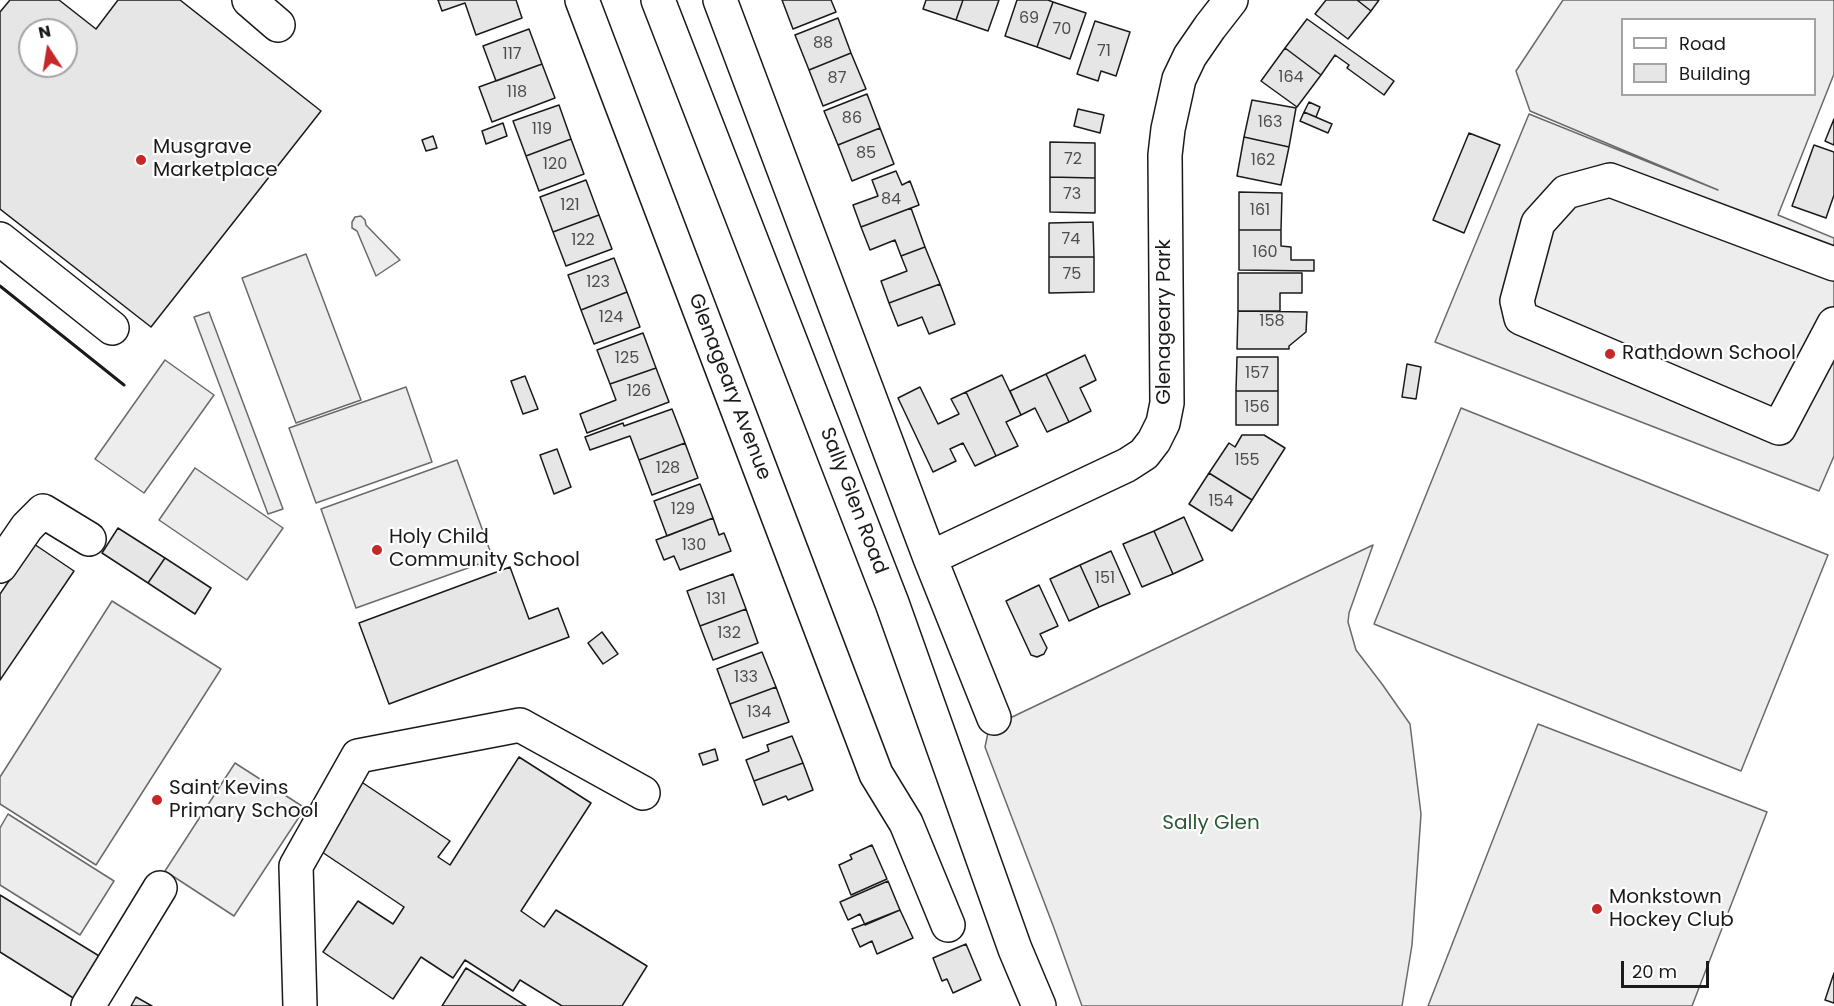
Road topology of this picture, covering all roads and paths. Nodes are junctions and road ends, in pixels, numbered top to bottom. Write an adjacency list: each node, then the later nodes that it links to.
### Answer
1 (249, 0): 6 (street)
2 (582, 0): 17 (street, Glenageary Avenue)
3 (658, 0): 20 (street, Sally Glen Road)
4 (720, 0): 12 (street)
5 (1231, 0): 12 (street, Glenageary Park)
6 (278, 25)
7 (0, 239): 10 (street)
8 (1834, 264): 9 (street)
9 (1834, 324)
10 (112, 328)
11 (89, 539): 13 (street)
12 (930, 558): 14 (street)
13 (0, 567)
14 (994, 718)
15 (643, 793): 19 (street)
16 (160, 888): 18 (street)
17 (948, 925)
18 (88, 1006)
19 (300, 1006)
20 (1039, 1006)

